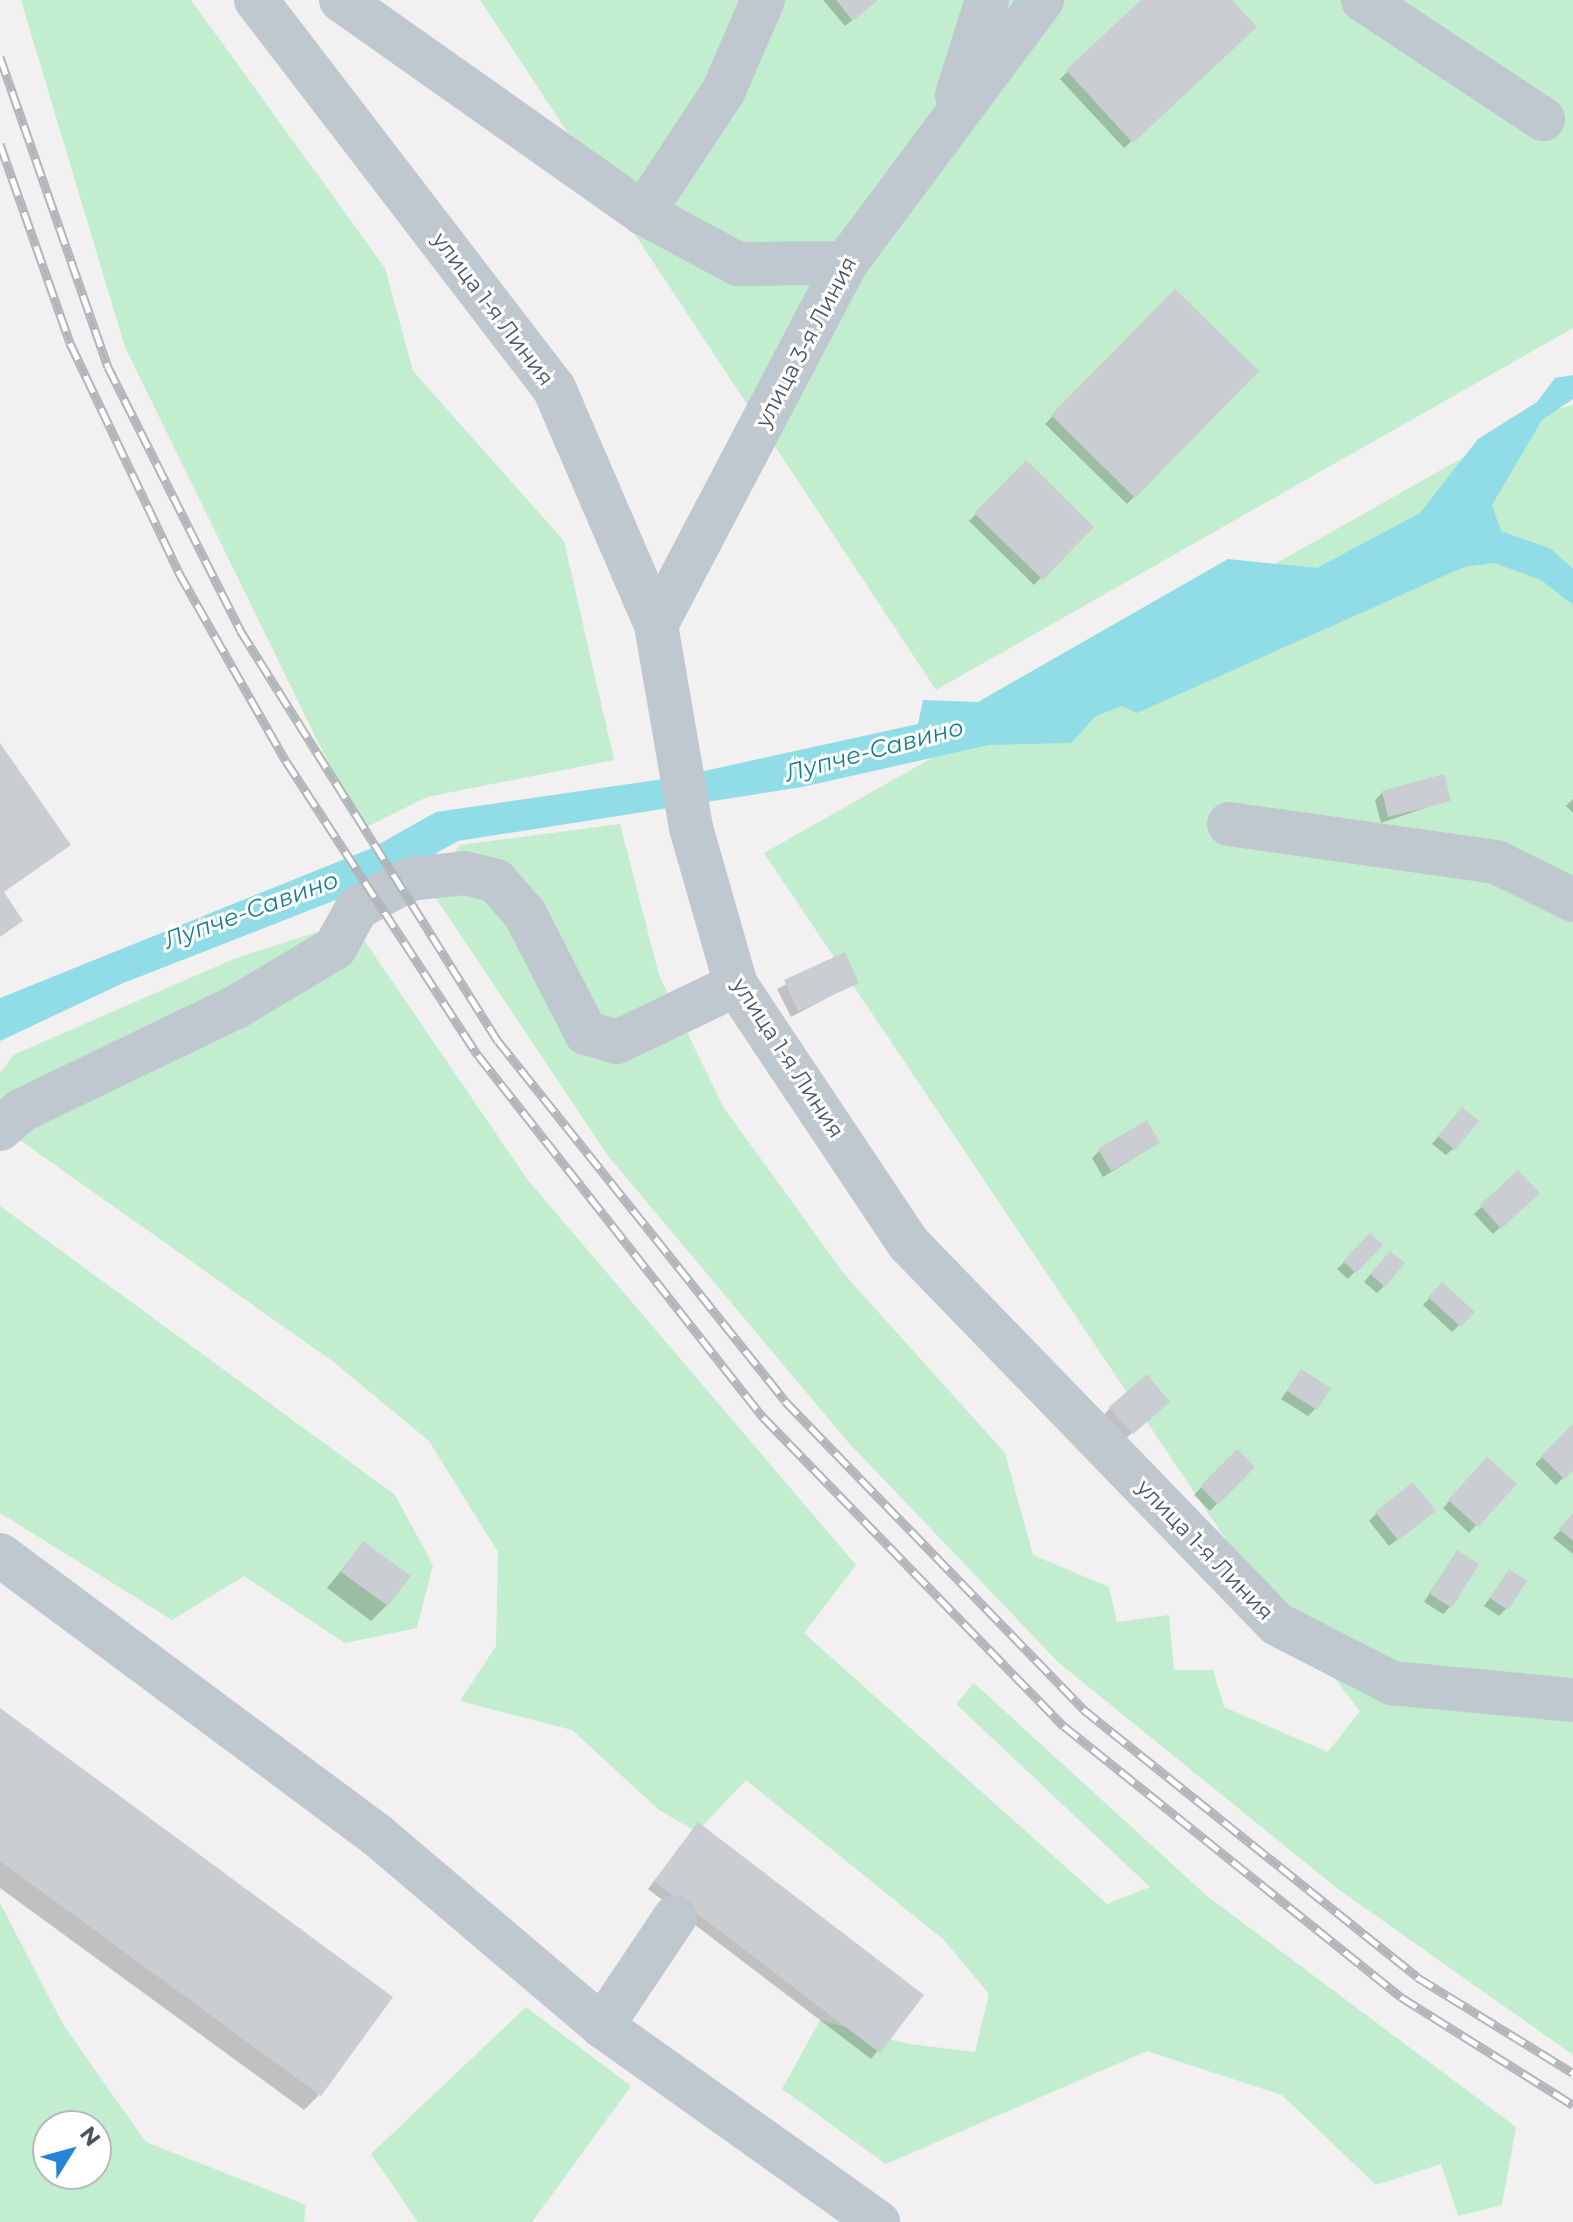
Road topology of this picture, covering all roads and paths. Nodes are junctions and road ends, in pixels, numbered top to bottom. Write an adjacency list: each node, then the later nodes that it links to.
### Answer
1 (256, 0): 11 (street, улица 1-я Линия)
2 (341, 0): 9 (street)
3 (763, 0): 9 (street)
4 (987, 0): 8 (street)
5 (1042, 0): 8 (street, улица 3-я Линия)
6 (1363, 0): 7 (street)
7 (1543, 119)
8 (946, 128): 10 (street, улица 3-я Линия)
9 (643, 213): 10 (street)
10 (846, 263): 11 (street, улица 3-я Линия)
11 (656, 625): 14 (street, улица 1-я Линия)
12 (1229, 824): 13 (street)
13 (1573, 900)
14 (736, 985): 15 (street); 17 (street, улица 1-я Линия)
15 (0, 1129)
16 (0, 1555): 19 (street)
17 (1573, 1700)
18 (675, 1917): 19 (street)
19 (602, 2026): 20 (street)
20 (878, 2222)

